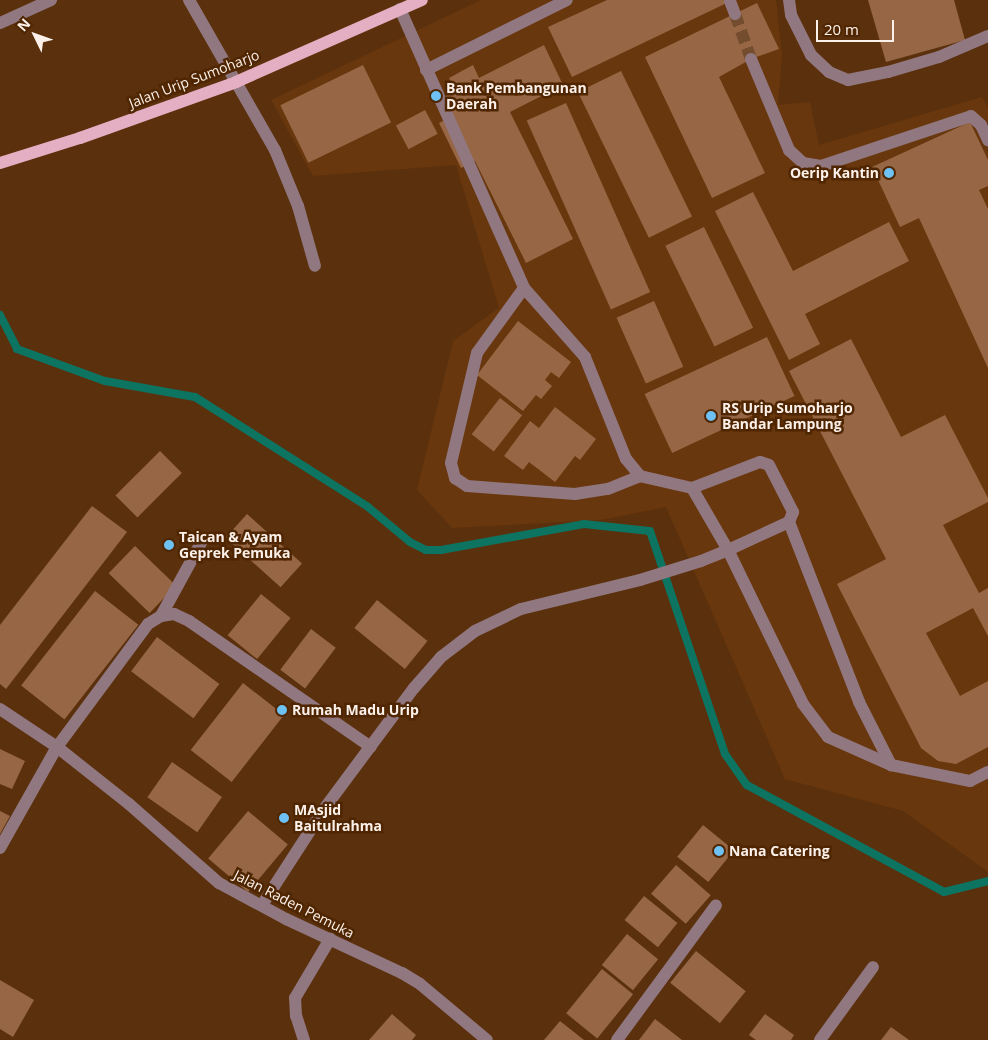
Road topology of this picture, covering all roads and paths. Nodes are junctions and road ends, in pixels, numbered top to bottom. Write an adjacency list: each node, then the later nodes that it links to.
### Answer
1 (51, 0): 9 (street)
2 (189, 0): 13 (street)
3 (422, 0): 7 (main road, Jalan Urip Sumoharjo)
4 (567, 0): 12 (street)
5 (789, 0): 10 (street)
6 (730, 1): 8 (street)
7 (400, 9): 12 (street); 13 (main road, Jalan Urip Sumoharjo)
8 (734, 14)
9 (0, 23)
10 (988, 36)
11 (751, 60): 14 (street)
12 (426, 70): 17 (street)
13 (236, 82): 15 (main road, Jalan Urip Sumoharjo); 16 (street)
14 (988, 140)
15 (0, 163)
16 (315, 266)
17 (524, 288): 18 (street); 18 (street)
18 (640, 476): 19 (street)
19 (692, 488): 20 (street); 22 (street)
20 (789, 522): 22 (street); 27 (street)
21 (201, 542): 23 (street)
22 (728, 550): 26 (street); 27 (street)
23 (161, 616): 25 (street); 26 (street)
24 (0, 709): 25 (street, Jalan Raden Pemuka)
25 (57, 747): 29 (street); 30 (street, Jalan Raden Pemuka)
26 (371, 747): 30 (street)
27 (891, 765): 28 (street)
28 (988, 772)
29 (0, 848)
30 (262, 905): 32 (street, Jalan Raden Pemuka)
31 (716, 905): 36 (street)
32 (330, 939): 34 (street); 35 (street, Jalan Raden Pemuka)
33 (873, 967): 37 (street)
34 (304, 1040)
35 (487, 1040)
36 (617, 1040)
37 (820, 1040)

